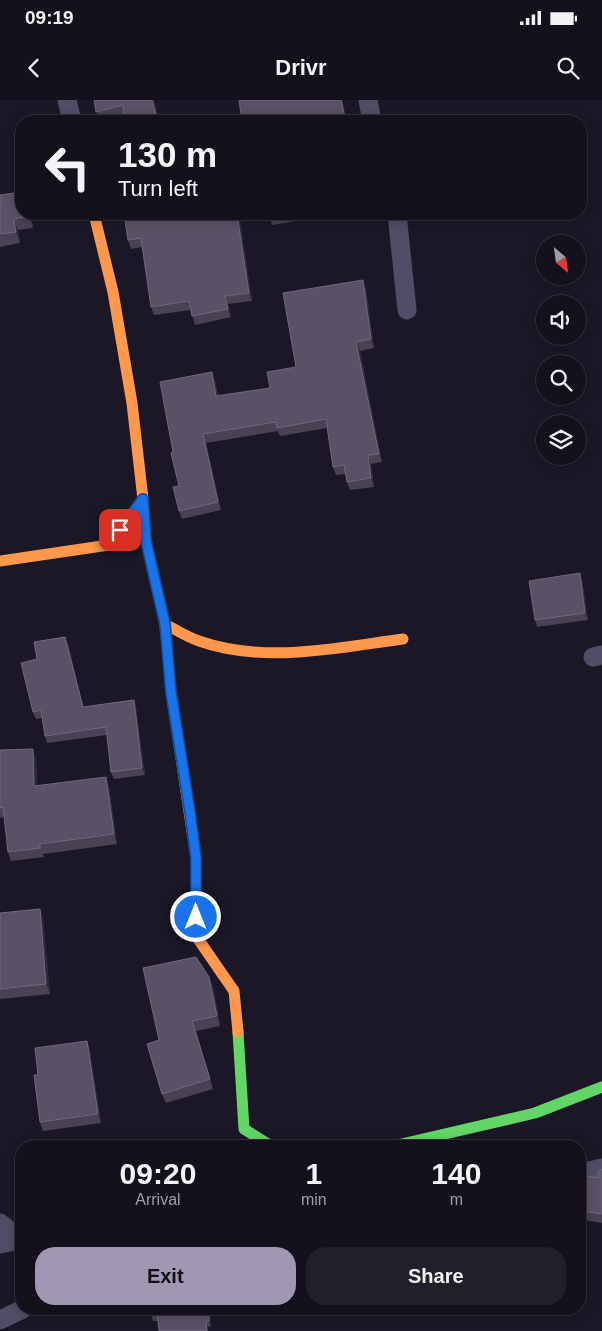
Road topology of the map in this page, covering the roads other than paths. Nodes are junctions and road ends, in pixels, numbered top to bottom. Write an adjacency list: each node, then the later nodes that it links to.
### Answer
1 (66, 100): 3 (street)
2 (368, 100): 4 (street)
3 (70, 115)
4 (371, 115)
5 (95, 220): 8 (street)
6 (398, 220): 7 (street)
7 (407, 310)
8 (143, 499): 9 (street); 10 (street)
9 (0, 561)
10 (165, 624): 11 (street); 13 (street)
11 (403, 639)
12 (602, 1087): 14 (street)
13 (261, 1140)
14 (419, 1140)
15 (602, 1168): 16 (street)
16 (586, 1172)
17 (0, 1223): 18 (street)
18 (15, 1235)
19 (15, 1241): 20 (street)
20 (0, 1244)
21 (15, 1313): 22 (street)
22 (0, 1320)

